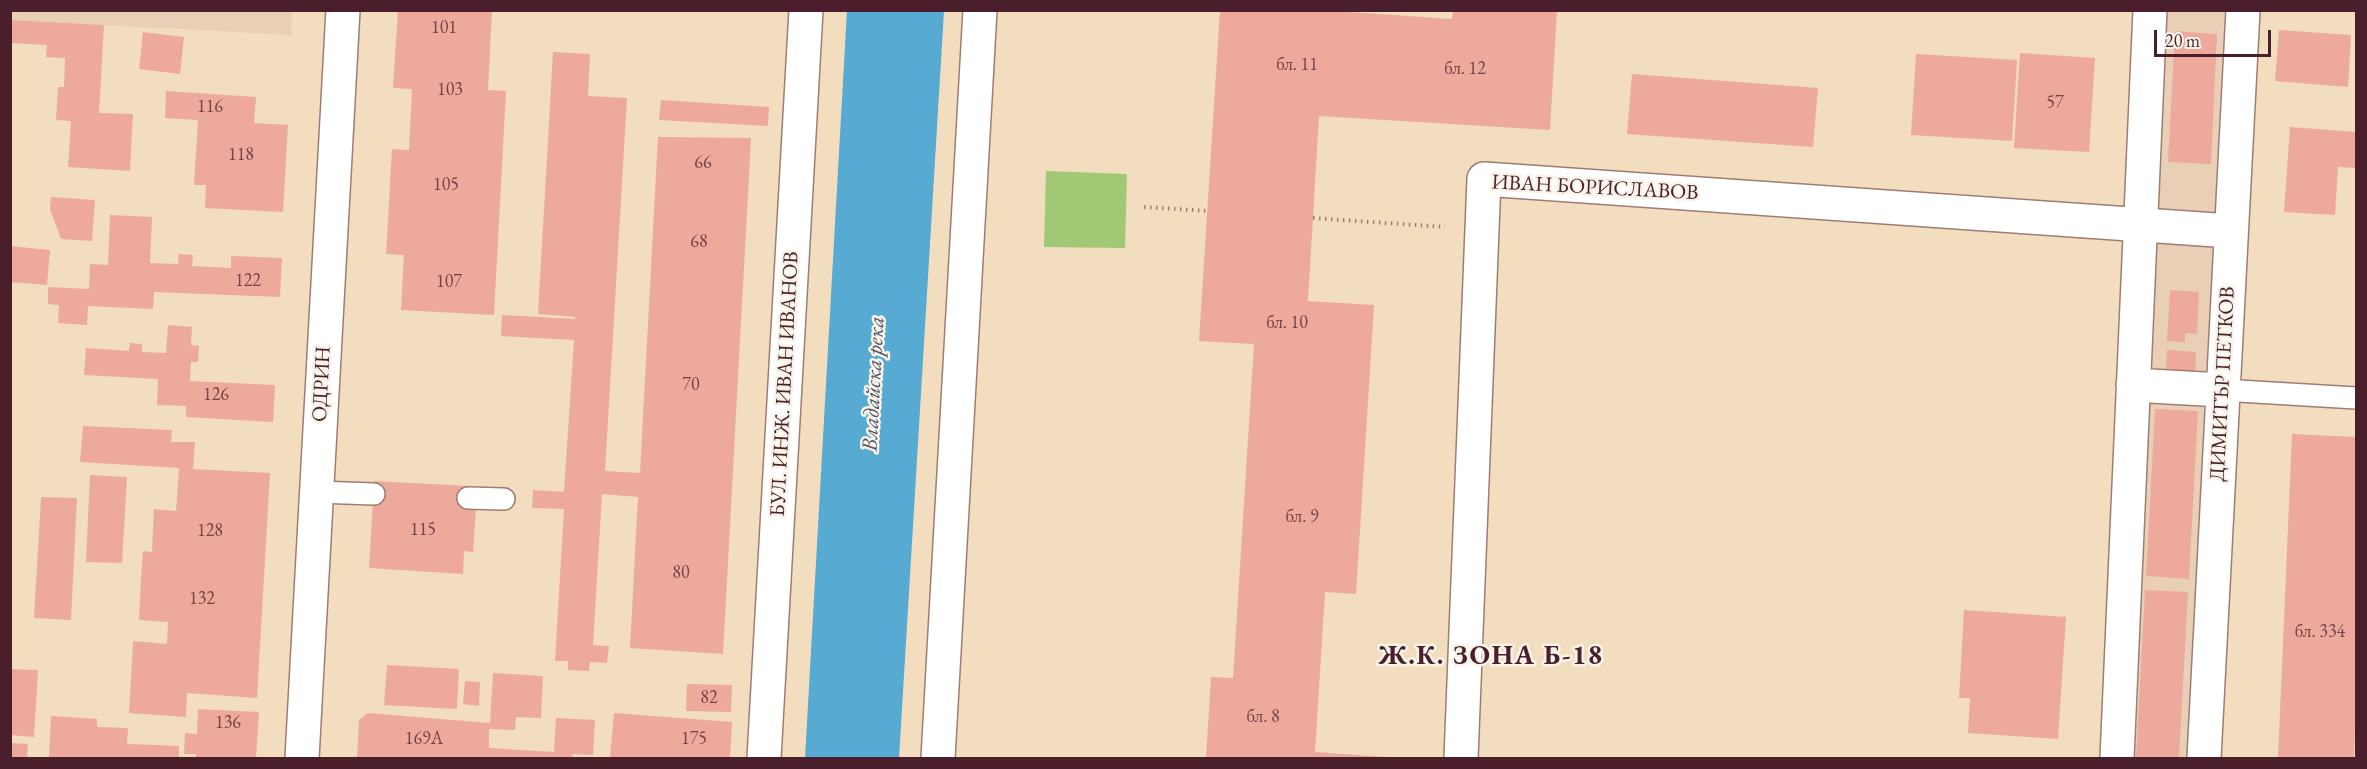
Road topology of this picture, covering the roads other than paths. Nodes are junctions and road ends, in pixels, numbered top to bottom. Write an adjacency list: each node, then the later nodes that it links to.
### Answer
1 (343, 10): 11 (street, ОДРИН)
2 (806, 10): 16 (street, БУЛ. ИНЖ. ИВАН ИВАНОВ)
3 (980, 10): 17 (street)
4 (2150, 10): 6 (street)
5 (2242, 10): 7 (street, ДИМИТЪР ПЕТКОВ)
6 (2139, 226): 7 (street); 8 (street); 18 (street, ИВАН БОРИСЛАВОВ)
7 (2230, 231): 9 (street, ДИМИТЪР ПЕТКОВ)
8 (2133, 385): 9 (street); 19 (street)
9 (2222, 390): 10 (lane); 20 (street, ДИМИТЪР ПЕТКОВ)
10 (2356, 398)
11 (316, 492): 12 (lane); 15 (street, ОДРИН)
12 (374, 494)
13 (468, 498): 14 (lane)
14 (504, 499)
15 (302, 759)
16 (764, 759)
17 (938, 759)
18 (1461, 759)
19 (2117, 759)
20 (2204, 759)

